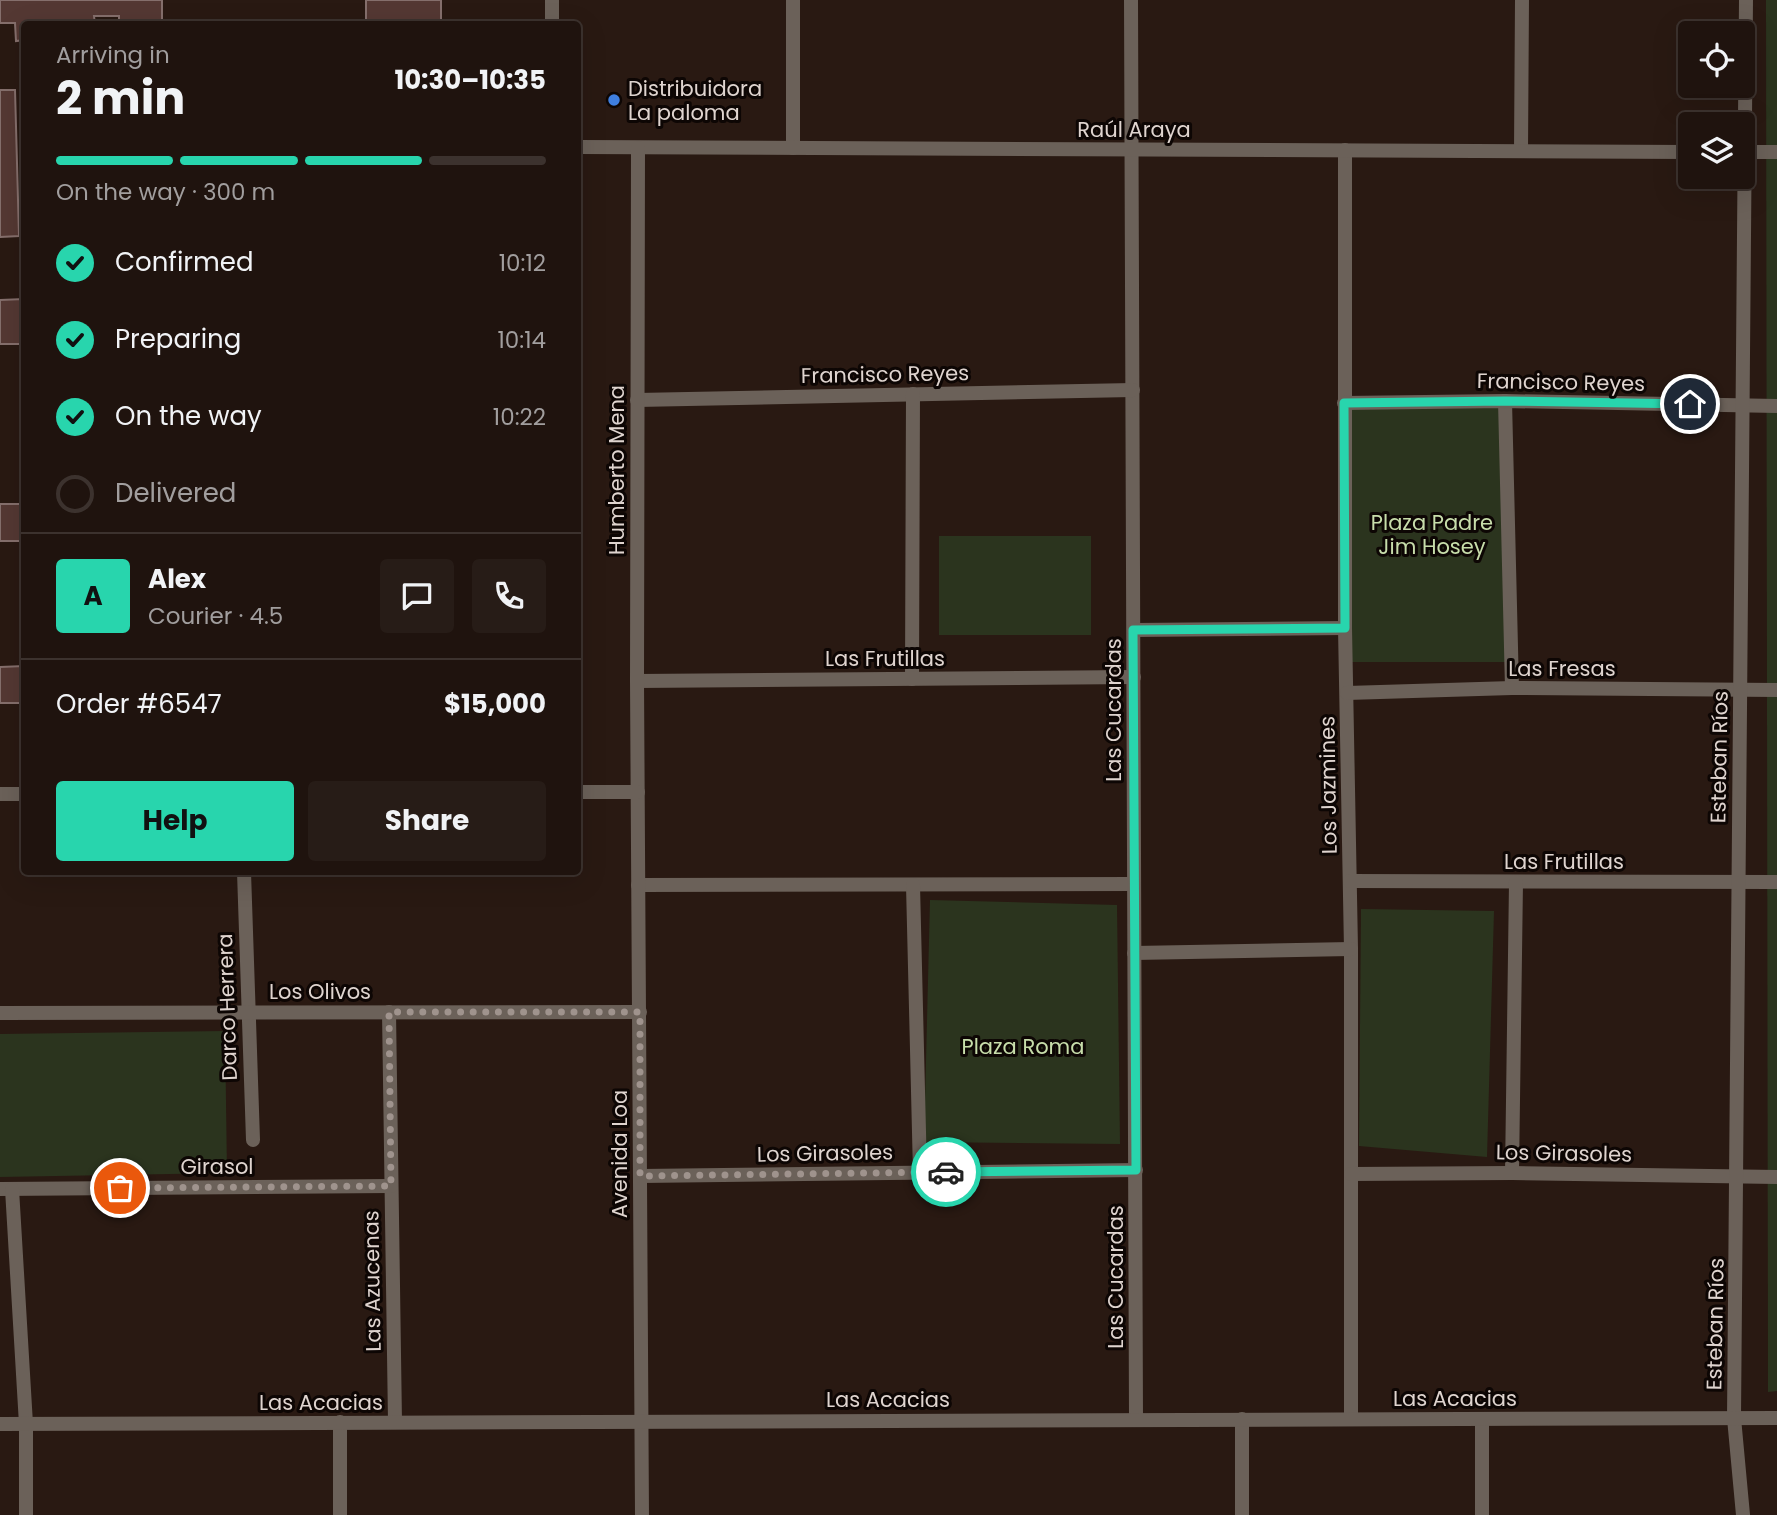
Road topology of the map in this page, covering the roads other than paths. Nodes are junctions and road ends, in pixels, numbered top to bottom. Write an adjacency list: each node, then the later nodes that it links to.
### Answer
1 (552, 0): 6 (street)
2 (793, 0): 10 (street)
3 (1131, 0): 11 (street, Las Cucardas)
4 (1522, 0): 13 (street)
5 (1746, 0): 7 (street, Esteban Ríos)
6 (552, 21)
7 (1745, 112)
8 (581, 148): 9 (street, Raúl Araya)
9 (638, 148): 10 (street, Raúl Araya); 20 (street, Humberto Mena)
10 (793, 148): 11 (street, Raúl Araya)
11 (1132, 150): 12 (street, Raúl Araya); 18 (street, Las Cucardas)
12 (1345, 150): 13 (street, Raúl Araya); 22 (street, Los Jazmines)
13 (1521, 151): 14 (street, Raúl Araya)
14 (1678, 152)
15 (1755, 152): 16 (street)
16 (1777, 152)
17 (1744, 189): 23 (street, Esteban Ríos)
18 (1133, 390): 19 (street, Francisco Reyes); 26 (street, Las Cucardas)
19 (913, 394): 20 (street, Francisco Reyes); 28 (street)
20 (637, 400): 29 (street, Humberto Mena)
21 (1505, 401): 22 (street, Francisco Reyes); 23 (street, Francisco Reyes); 30 (street)
22 (1344, 403): 25 (street, Los Jazmines)
23 (1743, 405): 24 (street, Francisco Reyes); 31 (street, Esteban Ríos)
24 (1777, 406)
25 (1345, 628): 26 (street); 33 (street, Los Jazmines)
26 (1133, 630): 27 (street, Las Cucardas)
27 (1134, 677): 28 (street, Las Frutillas); 43 (street, Las Cucardas)
28 (912, 678): 29 (street, Las Frutillas)
29 (637, 681): 35 (street, Humberto Mena)
30 (1511, 688): 31 (street, Las Fresas); 33 (street, Las Fresas)
31 (1741, 690): 32 (street, Las Fresas); 41 (street, Esteban Ríos)
32 (1777, 690)
33 (1347, 693): 39 (street, Los Jazmines)
34 (581, 792): 35 (street)
35 (638, 792): 44 (street, Avenida Loa)
36 (0, 794): 37 (street)
37 (21, 794)
38 (243, 875): 51 (street, Darco Herrera)
39 (1350, 881): 40 (street, Las Frutillas); 46 (street, Los Jazmines)
40 (1516, 882): 41 (street, Las Frutillas); 55 (street)
41 (1738, 882): 42 (street, Las Frutillas); 58 (street, Esteban Ríos)
42 (1777, 882)
43 (1134, 884): 45 (street); 47 (street, Las Cucardas)
44 (638, 885): 45 (street); 49 (street, Avenida Loa)
45 (913, 885): 54 (street)
46 (1351, 949): 47 (street); 56 (street, Los Jazmines)
47 (1135, 953): 53 (street, Las Cucardas)
48 (389, 1012): 49 (street, Los Olivos); 51 (street, Los Olivos); 60 (street, Las Azucenas)
49 (640, 1012): 57 (street, Avenida Loa)
50 (0, 1013): 51 (street, Los Olivos)
51 (248, 1013): 52 (street, Darco Herrera)
52 (253, 1140)
53 (1136, 1170): 54 (street, Los Girasoles); 67 (street, Las Cucardas)
54 (920, 1173): 57 (street, Los Girasoles)
55 (1512, 1173): 56 (street, Los Girasoles); 58 (street, Los Girasoles)
56 (1351, 1174): 65 (street, Los Jazmines)
57 (640, 1176): 68 (street, Avenida Loa)
58 (1737, 1177): 59 (street, Los Girasoles); 62 (street, Esteban Ríos)
59 (1777, 1177)
60 (391, 1186): 61 (street, Girasol); 70 (street, Las Azucenas)
61 (6, 1189): 72 (street)
62 (1734, 1418): 63 (street, Las Acacias); 66 (street, Las Acacias); 78 (street, Esteban Ríos)
63 (1777, 1418)
64 (1242, 1419): 65 (street, Las Acacias); 67 (street, Las Acacias); 76 (street)
65 (1351, 1419): 66 (street, Las Acacias)
66 (1482, 1419): 77 (street)
67 (1136, 1420): 68 (street, Las Acacias)
68 (642, 1421): 70 (street, Las Acacias); 75 (street, Avenida Loa)
69 (340, 1422): 70 (street, Las Acacias); 72 (street, Las Acacias); 74 (street)
70 (395, 1422)
71 (0, 1424): 72 (street, Las Acacias)
72 (26, 1424): 73 (street)
73 (26, 1515)
74 (340, 1515)
75 (642, 1515)
76 (1242, 1515)
77 (1482, 1515)
78 (1743, 1515)

